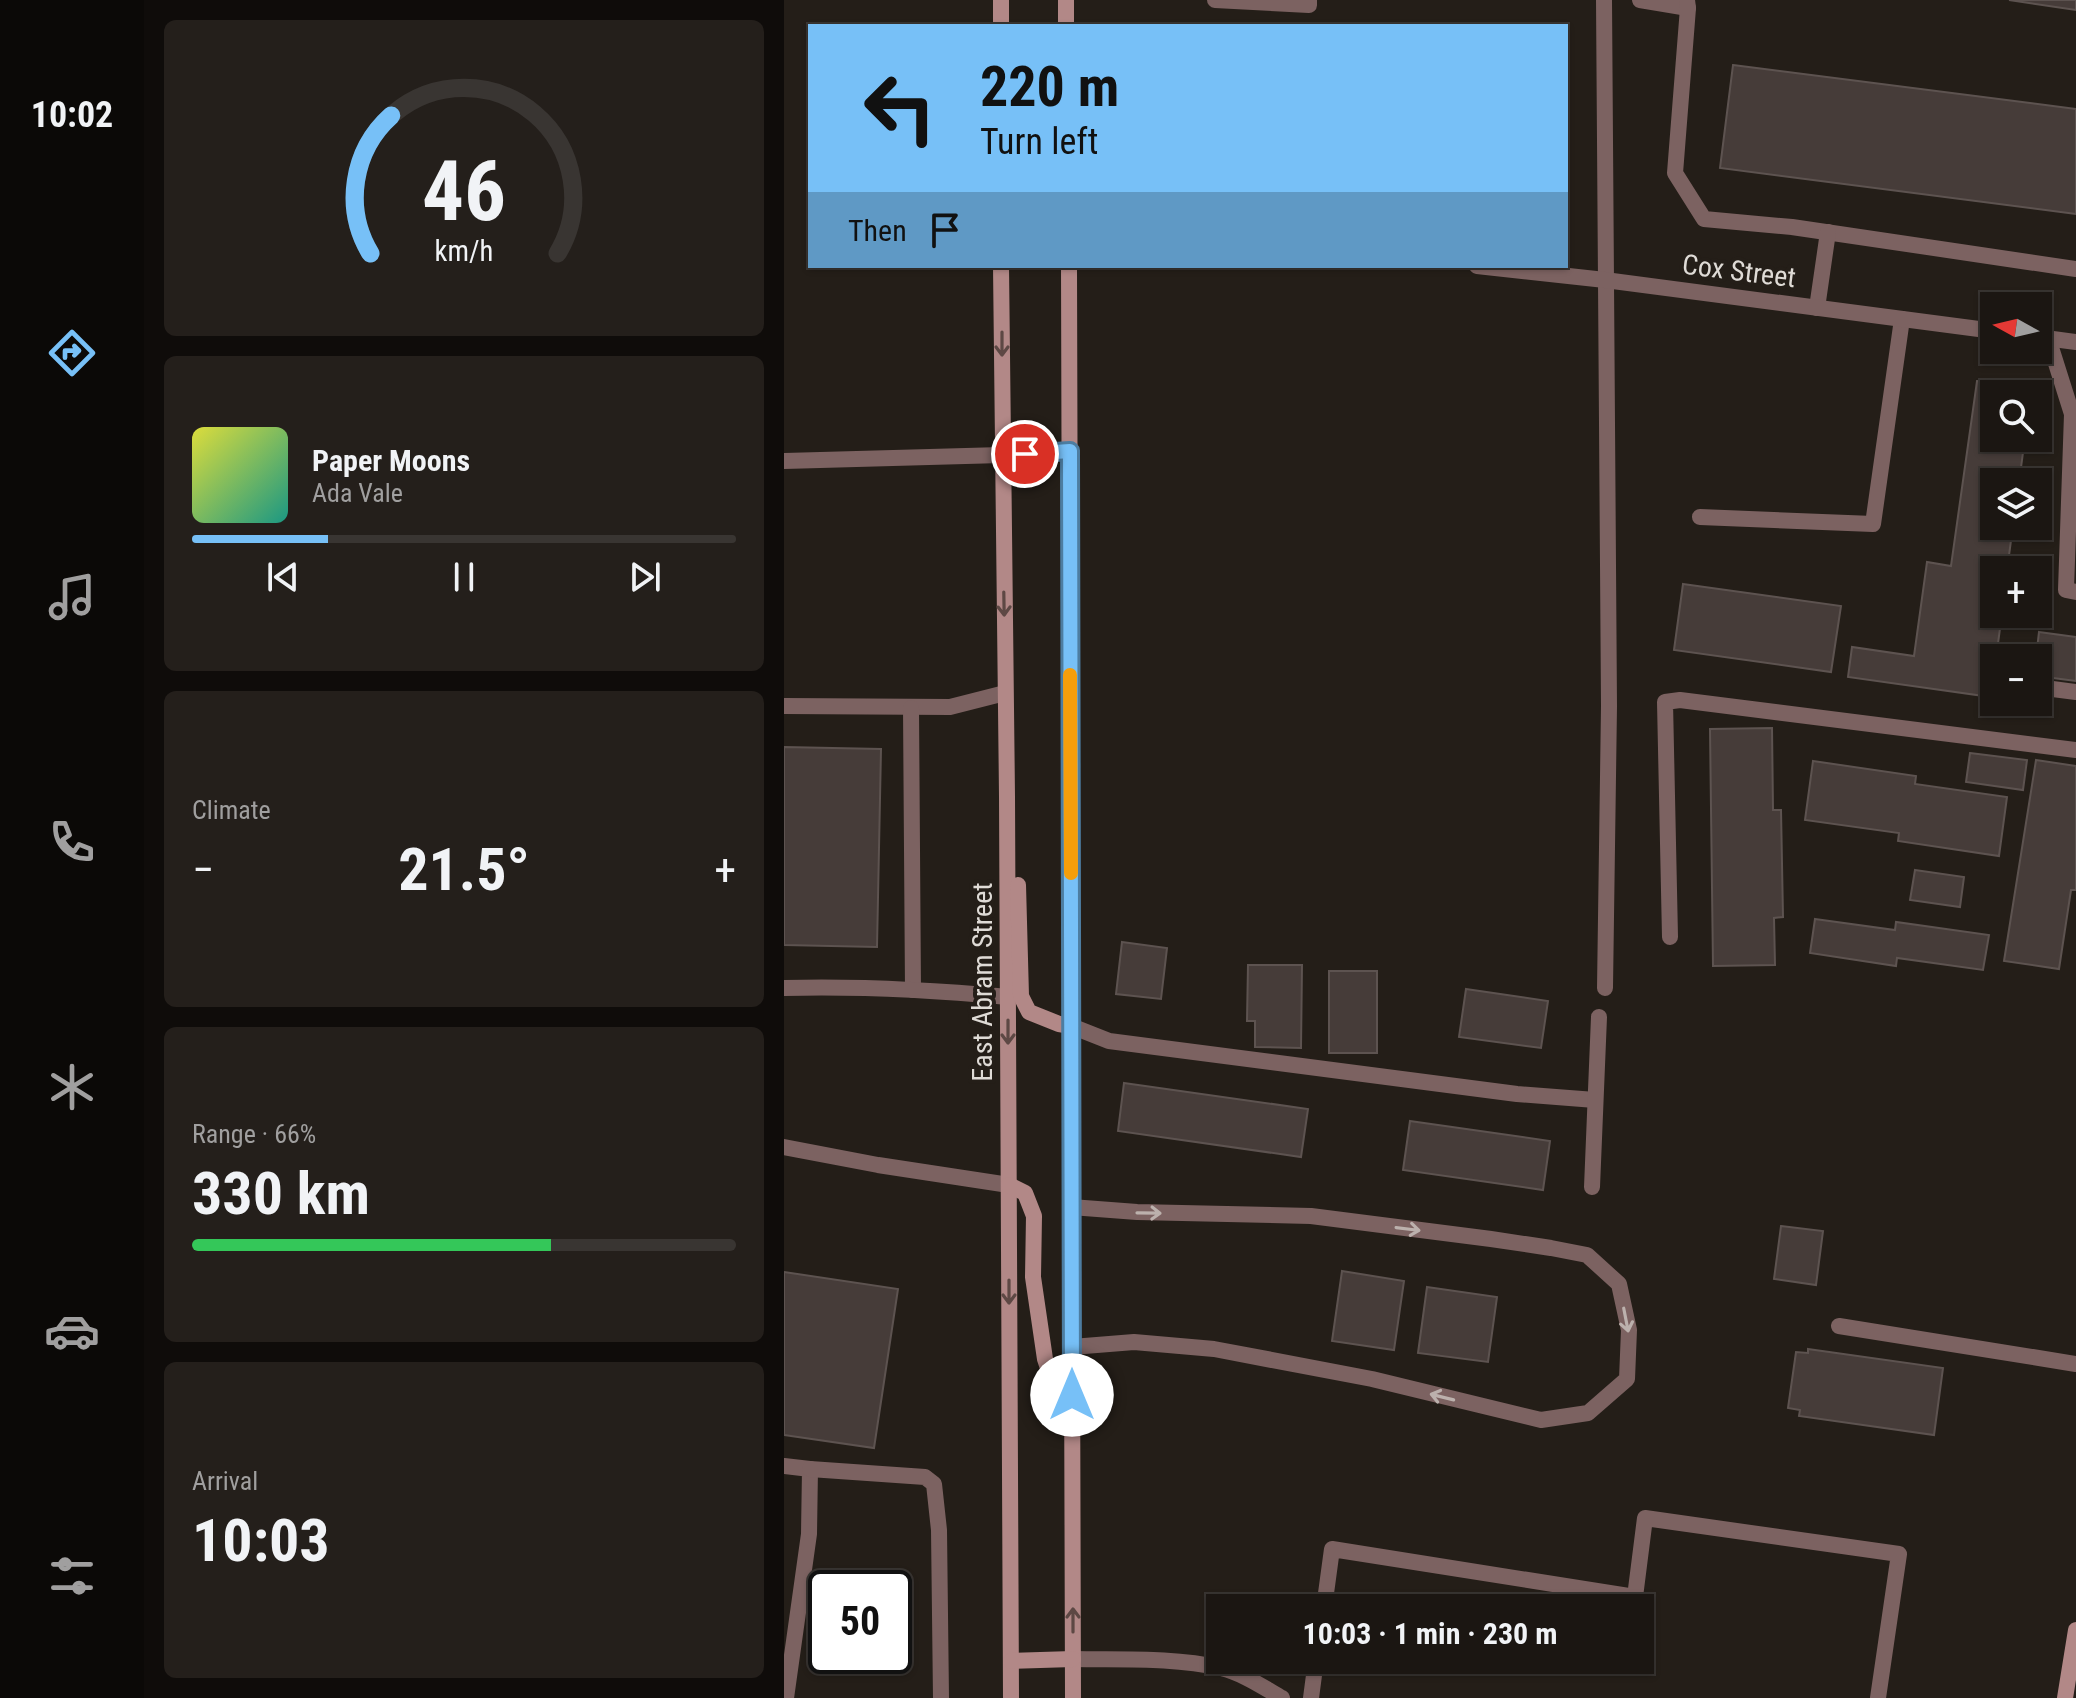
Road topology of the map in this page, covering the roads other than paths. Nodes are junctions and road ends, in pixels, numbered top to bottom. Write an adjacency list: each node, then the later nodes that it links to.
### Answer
1 (1001, 0): 8 (main road)
2 (1066, 0): 9 (main road)
3 (1215, 0): 4 (street)
4 (1309, 0)
5 (1604, 0): 15 (street)
6 (1640, 0): 7 (street)
7 (1687, 4): 10 (street)
8 (1001, 24)
9 (1066, 24)
10 (1828, 232): 14 (street); 16 (street)
11 (1001, 268): 23 (main road, East Abram Street, one-way to 23)
12 (1069, 268): 22 (main road)
13 (1495, 268): 15 (street, Cox Street)
14 (2076, 269)
15 (1605, 280): 16 (street, Cox Street); 36 (street)
16 (1817, 308): 17 (street, Cox Street)
17 (1902, 319): 18 (street, Cox Street); 25 (street)
18 (1980, 329)
19 (2052, 339): 20 (street)
20 (2076, 342)
21 (2052, 362): 26 (street)
22 (1070, 451): 23 (street); 40 (main road)
23 (1002, 455): 24 (street); 29 (main road, East Abram Street, one-way to 29)
24 (784, 461)
25 (1700, 517)
26 (2076, 592)
27 (2052, 689): 28 (street)
28 (2076, 692)
29 (1005, 693): 31 (street); 33 (main road, East Abram Street)
30 (784, 706): 31 (street)
31 (911, 708): 37 (street)
32 (2076, 750): 34 (street)
33 (1007, 796): 38 (main road, East Abram Street); 40 (main road)
34 (1670, 937)
35 (784, 988): 37 (street)
36 (1605, 988)
37 (913, 990): 38 (street)
38 (1008, 997): 43 (main road, East Abram Street, one-way to 43)
39 (1599, 1017): 41 (street)
40 (1071, 1026): 41 (street); 45 (main road)
41 (1595, 1100): 44 (street)
42 (784, 1147): 43 (street)
43 (1009, 1185): 49 (main road); 57 (main road, East Abram Street, one-way to 57)
44 (1592, 1187)
45 (1071, 1207): 47 (main road); 47 (street, one-way to 47)
46 (1839, 1326): 48 (street)
47 (1072, 1347): 49 (main road)
48 (2076, 1364)
49 (1072, 1443): 56 (main road, one-way to 49)
50 (784, 1466): 51 (street)
51 (810, 1469): 60 (street); 61 (street)
52 (1326, 1594): 53 (street)
53 (1616, 1594)
54 (1635, 1594): 66 (street)
55 (2076, 1630): 67 (main road)
56 (1073, 1659): 57 (main road); 59 (street); 63 (main road)
57 (1011, 1661): 62 (main road, East Abram Street)
58 (1314, 1674): 65 (street)
59 (1259, 1691): 64 (street)
60 (786, 1698)
61 (941, 1698)
62 (1011, 1698)
63 (1073, 1698)
64 (1282, 1698)
65 (1311, 1698)
66 (1878, 1698)
67 (2065, 1698)

